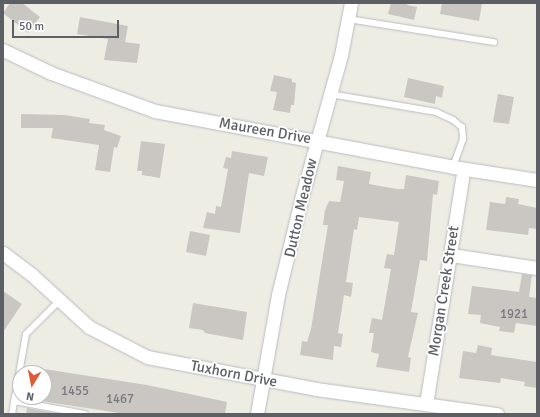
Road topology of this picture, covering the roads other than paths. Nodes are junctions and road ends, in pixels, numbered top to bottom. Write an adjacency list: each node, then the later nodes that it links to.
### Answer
1 (351, 3): 2 (street, Dutton Meadow)
2 (348, 19): 3 (lane); 5 (street, Dutton Meadow)
3 (494, 42)
4 (3, 50): 6 (street, Maureen Drive)
5 (330, 94): 6 (street, Dutton Meadow); 7 (lane)
6 (316, 141): 7 (street, Maureen Drive); 15 (street, Dutton Meadow)
7 (453, 167): 9 (street, Maureen Drive)
8 (462, 178): 11 (street, Morgan Creek Street)
9 (537, 180)
10 (3, 253): 13 (street, Tuxhorn Drive)
11 (451, 255): 12 (street); 16 (street, Morgan Creek Street)
12 (537, 268)
13 (60, 300): 14 (lane); 15 (street, Tuxhorn Drive)
14 (20, 365)
15 (263, 380): 16 (street, Tuxhorn Drive); 19 (street, Dutton Meadow)
16 (426, 404): 20 (street, Tuxhorn Drive)
17 (36, 405): 18 (lane)
18 (85, 414)
19 (257, 414)
20 (497, 414)

